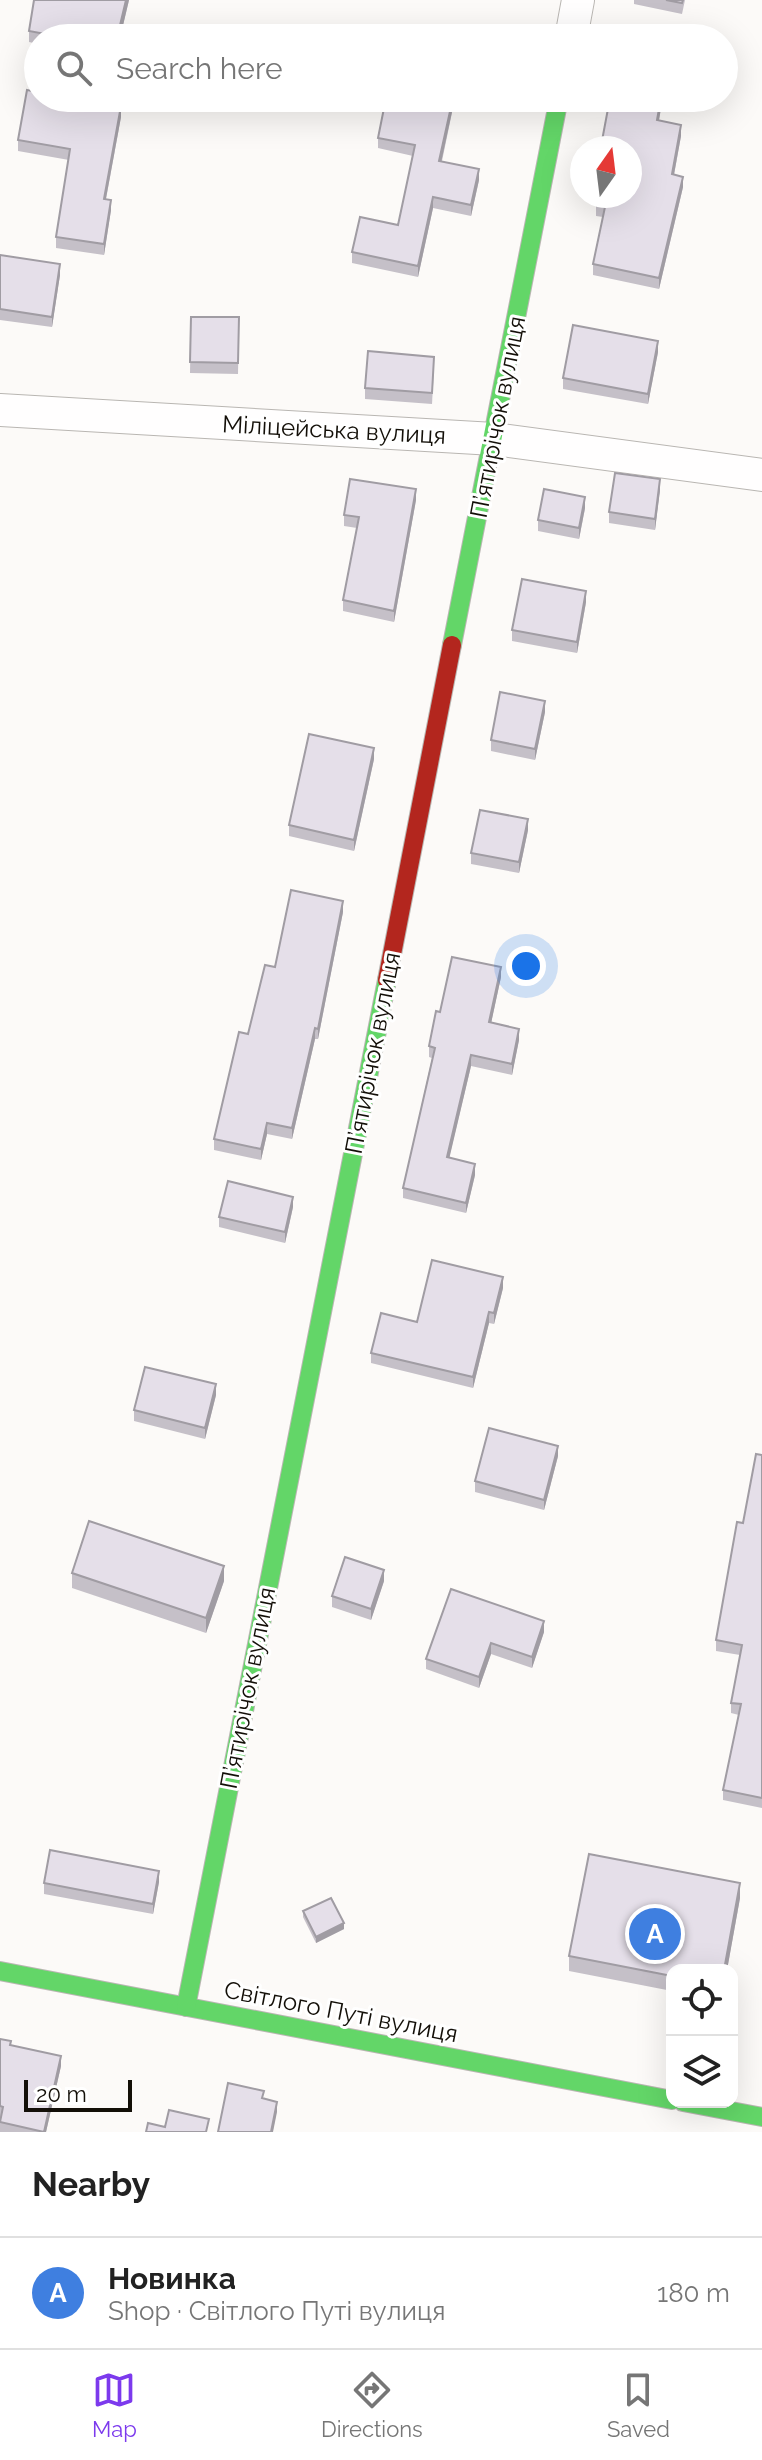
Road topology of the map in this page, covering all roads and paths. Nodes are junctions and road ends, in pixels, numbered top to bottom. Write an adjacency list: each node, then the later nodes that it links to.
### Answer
1 (578, 0): 2 (street)
2 (574, 24)
3 (556, 112): 5 (street, П’ятирічок вулиця)
4 (0, 410): 5 (street, Міліцейська вулиця)
5 (494, 439): 6 (street, Міліцейська вулиця); 8 (street, П’ятирічок вулиця)
6 (762, 475)
7 (0, 1971): 8 (street, Світлого Путі вулиця)
8 (186, 2007): 9 (street, Світлого Путі вулиця)
9 (666, 2099)
10 (715, 2108): 11 (street)
11 (762, 2117)

